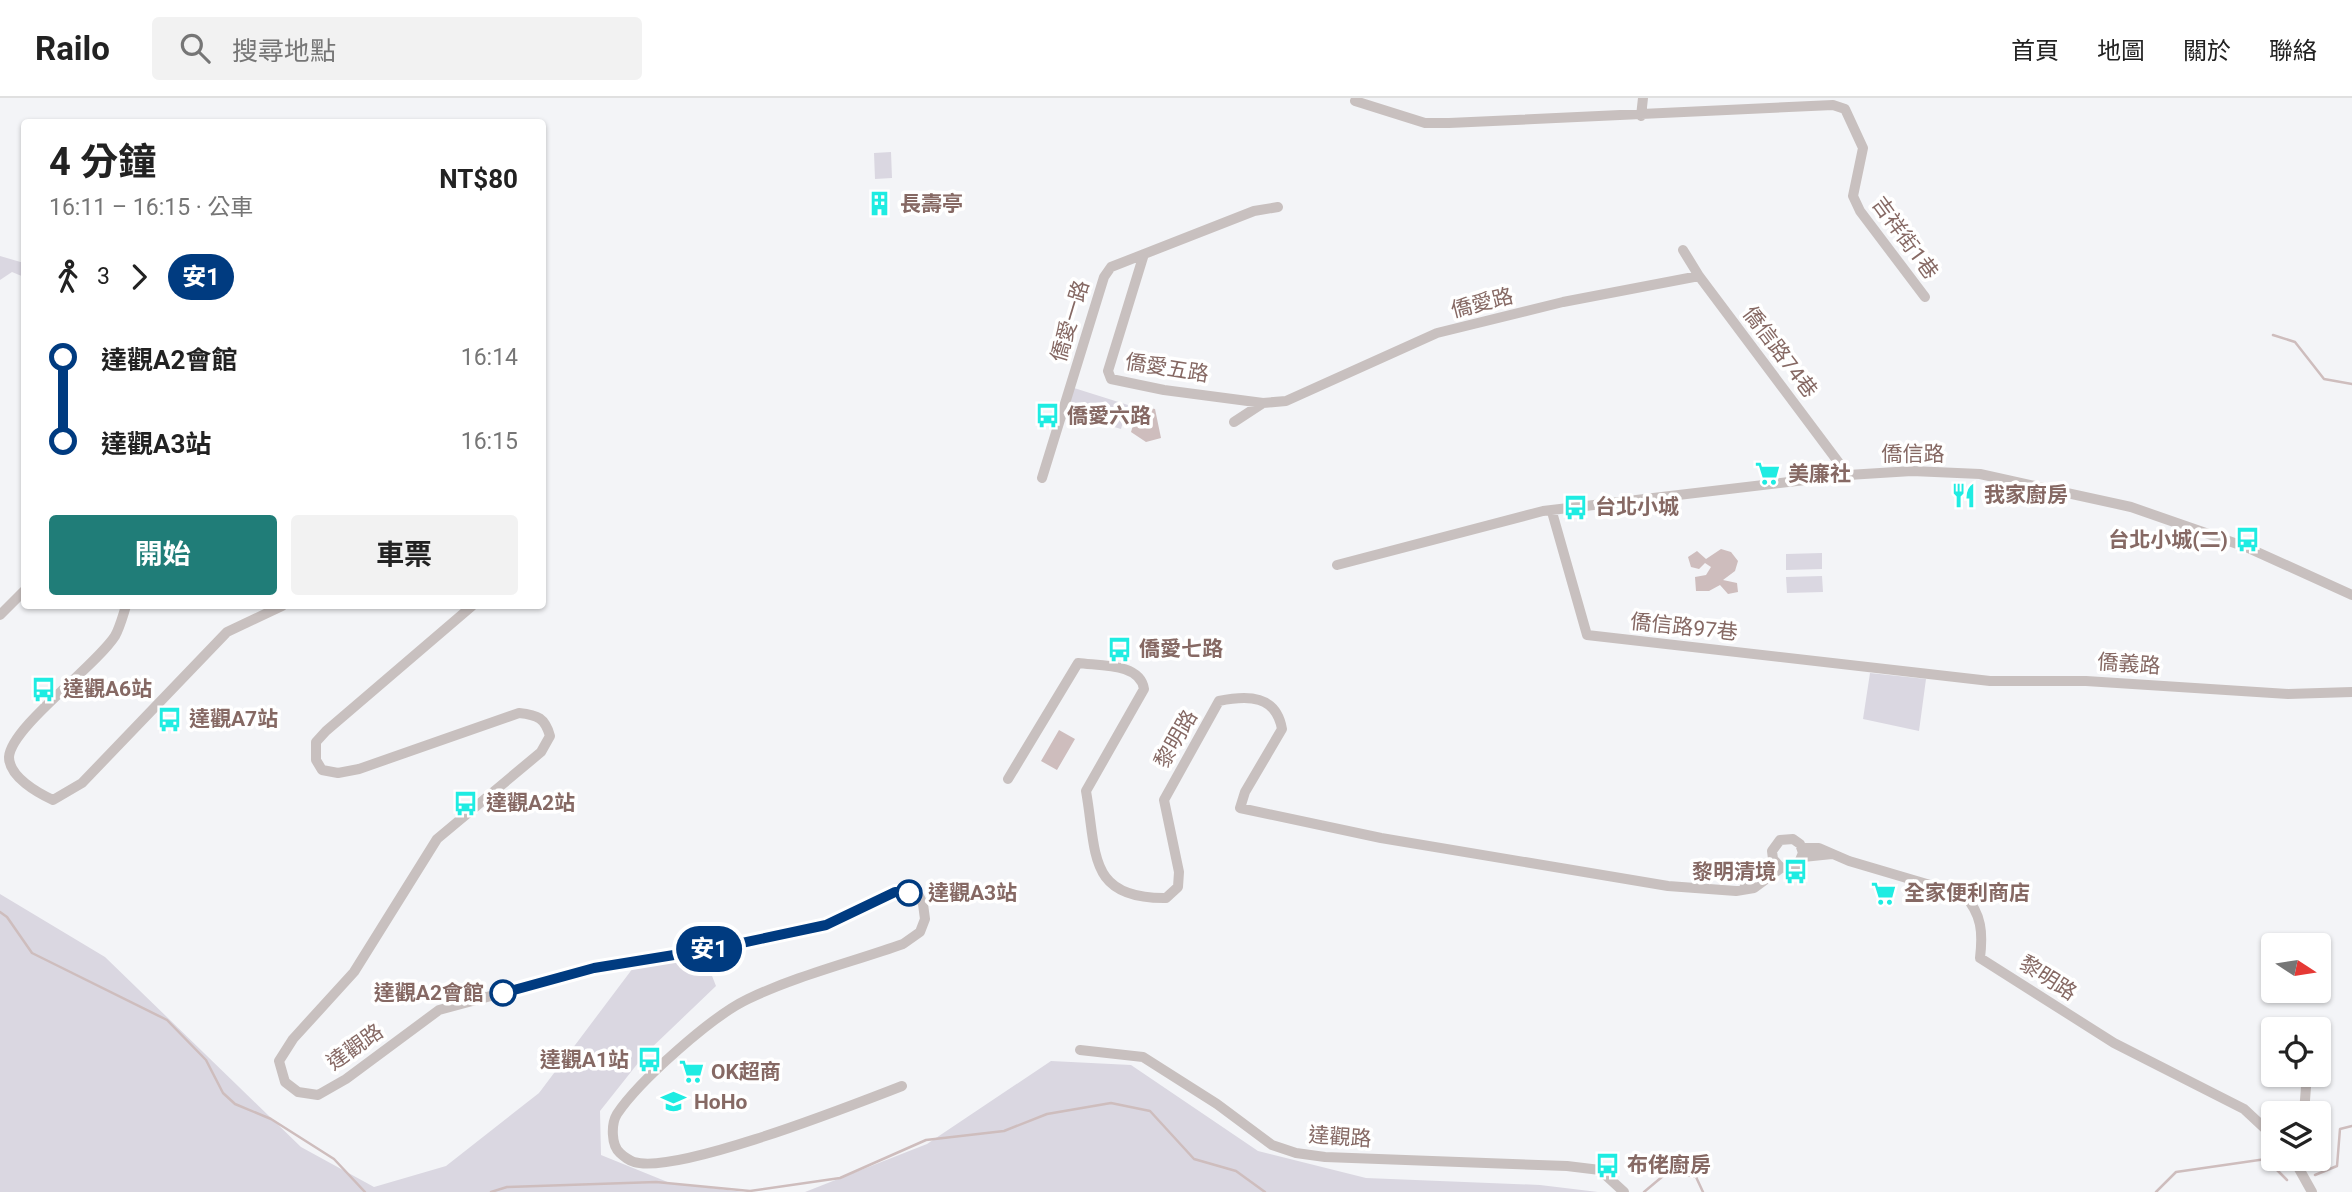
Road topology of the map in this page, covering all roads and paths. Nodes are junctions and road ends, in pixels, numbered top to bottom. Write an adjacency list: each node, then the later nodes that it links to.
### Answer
1 (1643, 98): 3 (street)
2 (1355, 101): 3 (street)
3 (1641, 116): 8 (street, 吉祥街1巷)
4 (1278, 207): 6 (street, 僑愛一路)
5 (1684, 250): 7 (street, 僑信路74巷)
6 (1144, 254): 9 (street, 僑愛五路); 12 (street, 僑愛一路)
7 (1699, 276): 9 (street, 僑愛路); 11 (street, 僑信路74巷)
8 (1925, 297)
9 (1263, 403): 10 (street)
10 (1234, 422)
11 (1848, 475): 13 (street, 僑信路); 16 (street, 僑信路)
12 (1042, 478)
13 (1552, 512): 14 (street, 僑信路); 21 (street, 僑信路97巷)
14 (1337, 565)
15 (21, 594): 20 (street)
16 (2352, 595)
17 (125, 609): 18 (street)
18 (276, 609)
19 (468, 609): 27 (street, 達觀路)
20 (0, 615)
21 (1904, 669): 22 (street, 僑義路)
22 (2352, 692)
23 (1008, 779): 25 (street, 黎明路)
24 (1802, 853): 25 (street, 黎明路); 25 (street, 黎明路); 28 (street, 黎明路)
25 (1777, 864)
26 (1080, 1050): 30 (street, 達觀路)
27 (902, 1086)
28 (2261, 1125)
29 (2300, 1171): 31 (street)
30 (1622, 1189)
31 (2312, 1192)

